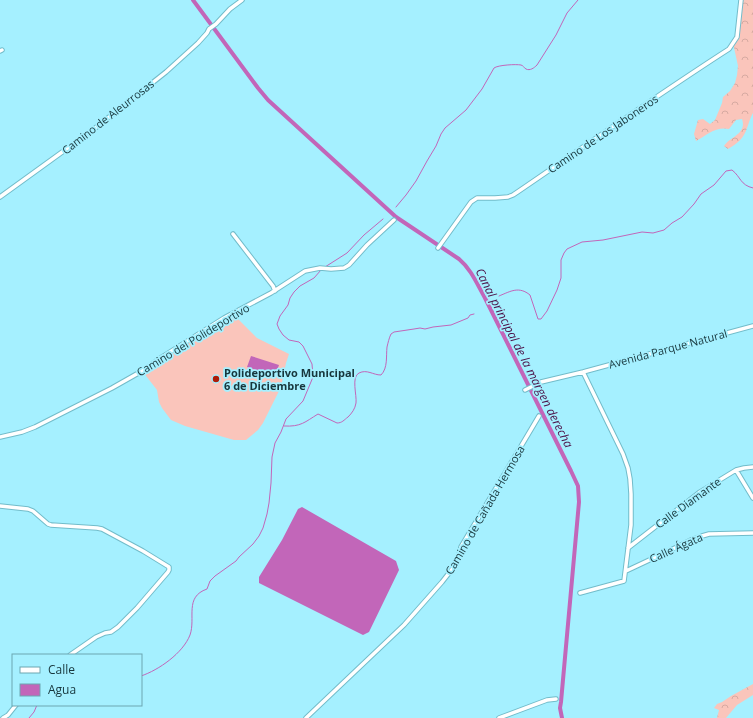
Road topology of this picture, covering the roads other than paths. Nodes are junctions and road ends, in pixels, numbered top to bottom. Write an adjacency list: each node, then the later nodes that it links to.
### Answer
1 (242, 0): 3 (street, Camino de Aleurrosas)
2 (741, 0): 6 (street, Camino de Los Jaboneros)
3 (0, 197)
4 (394, 220): 7 (street, Camino del Polideportivo)
5 (233, 234): 7 (street)
6 (438, 248)
7 (275, 291): 12 (street, Camino del Polideportivo)
8 (753, 326): 9 (street, Avenida Parque Natural)
9 (583, 372): 10 (street, Avenida Parque Natural); 18 (street)
10 (525, 390)
11 (539, 416): 25 (street, Camino de Cañada Hermosa)
12 (0, 437)
13 (753, 467): 14 (street, Calle Diamante)
14 (736, 470): 15 (street); 18 (street, Calle Diamante)
15 (753, 498)
16 (0, 506): 21 (street)
17 (753, 533): 19 (street, Calle Ágata)
18 (628, 548): 19 (street)
19 (626, 571): 20 (street)
20 (580, 593)
21 (71, 654)
22 (556, 699): 26 (street)
23 (15, 706): 24 (street)
24 (3, 718)
25 (306, 718)
26 (499, 718)

